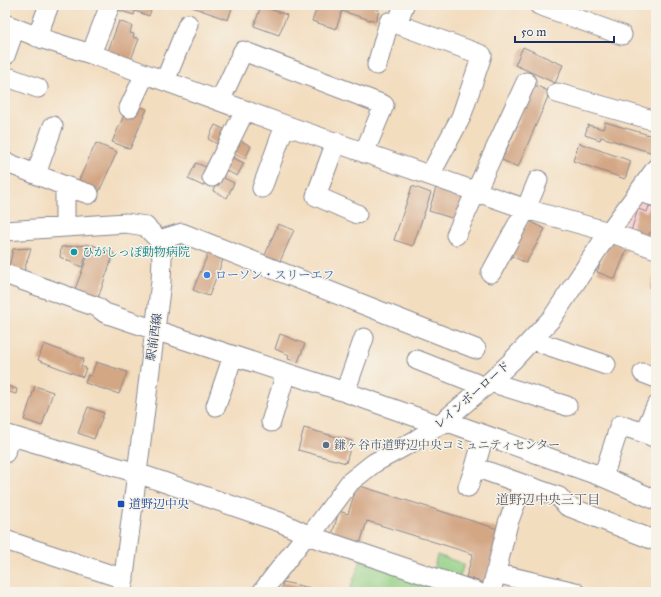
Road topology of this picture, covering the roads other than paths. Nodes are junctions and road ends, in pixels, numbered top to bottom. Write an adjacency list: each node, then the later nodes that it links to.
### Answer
1 (49, 5): 9 (street)
2 (110, 5): 10 (street)
3 (404, 5): 6 (street)
4 (539, 5): 8 (street)
5 (188, 24): 15 (street)
6 (397, 24): 12 (street); 30 (street)
7 (10, 26): 9 (street); 11 (street)
8 (622, 36)
9 (38, 37): 10 (street)
10 (91, 54): 13 (street)
11 (5, 56)
12 (377, 65)
13 (145, 74): 15 (street); 20 (street)
14 (5, 76): 17 (street)
15 (165, 81): 19 (street)
16 (526, 82): 35 (street)
17 (38, 88)
18 (558, 93): 22 (street)
19 (220, 101): 21 (street); 26 (street)
20 (129, 108)
21 (245, 110): 23 (street); 31 (street)
22 (656, 121)
23 (285, 125): 25 (street); 34 (street)
24 (54, 126): 29 (street)
25 (336, 142): 26 (street); 39 (street)
26 (364, 153): 30 (street)
27 (5, 162): 29 (street)
28 (656, 168): 37 (street, レインボーロード)
29 (36, 174): 33 (street)
30 (430, 175): 35 (street)
31 (212, 177)
32 (538, 180): 38 (street)
33 (65, 186): 36 (street); 40 (street)
34 (262, 188)
35 (476, 192): 38 (street); 43 (street)
36 (89, 194)
37 (648, 195): 42 (street, レインボーロード)
38 (526, 209): 42 (street); 46 (street)
39 (357, 214)
40 (65, 226): 41 (street); 44 (street)
41 (5, 231)
42 (609, 232): 45 (street); 50 (street, レインボーロード)
43 (456, 235)
44 (159, 240): 48 (street, 駅前西線); 51 (street)
45 (656, 249)
46 (491, 273)
47 (5, 274): 48 (street)
48 (155, 330): 52 (street); 67 (street, 駅前西線)
49 (364, 338): 57 (street)
50 (532, 340): 54 (street); 56 (street, レインボーロード)
51 (476, 349)
52 (233, 356): 55 (street); 58 (street)
53 (417, 360): 56 (street)
54 (606, 365)
55 (286, 373): 57 (street); 61 (street)
56 (488, 384): 59 (street); 62 (street, レインボーロード)
57 (345, 392): 62 (street)
58 (216, 406)
59 (567, 406)
60 (656, 406): 64 (street)
61 (271, 422)
62 (438, 425): 63 (street); 72 (street, レインボーロード)
63 (484, 435): 66 (street); 68 (street)
64 (650, 436): 68 (street)
65 (6, 441): 67 (street)
66 (475, 467): 69 (street); 70 (street)
67 (137, 473): 72 (street); 76 (street, 駅前西線)
68 (604, 477): 71 (street)
69 (523, 484): 74 (street); 75 (street)
70 (468, 487)
71 (656, 500)
72 (310, 536): 77 (street, レインボーロード); 78 (street)
73 (5, 540): 76 (street)
74 (656, 541)
75 (495, 573): 79 (street); 80 (street)
76 (123, 586)
77 (262, 592)
78 (477, 592)
79 (490, 592)
80 (574, 592)

